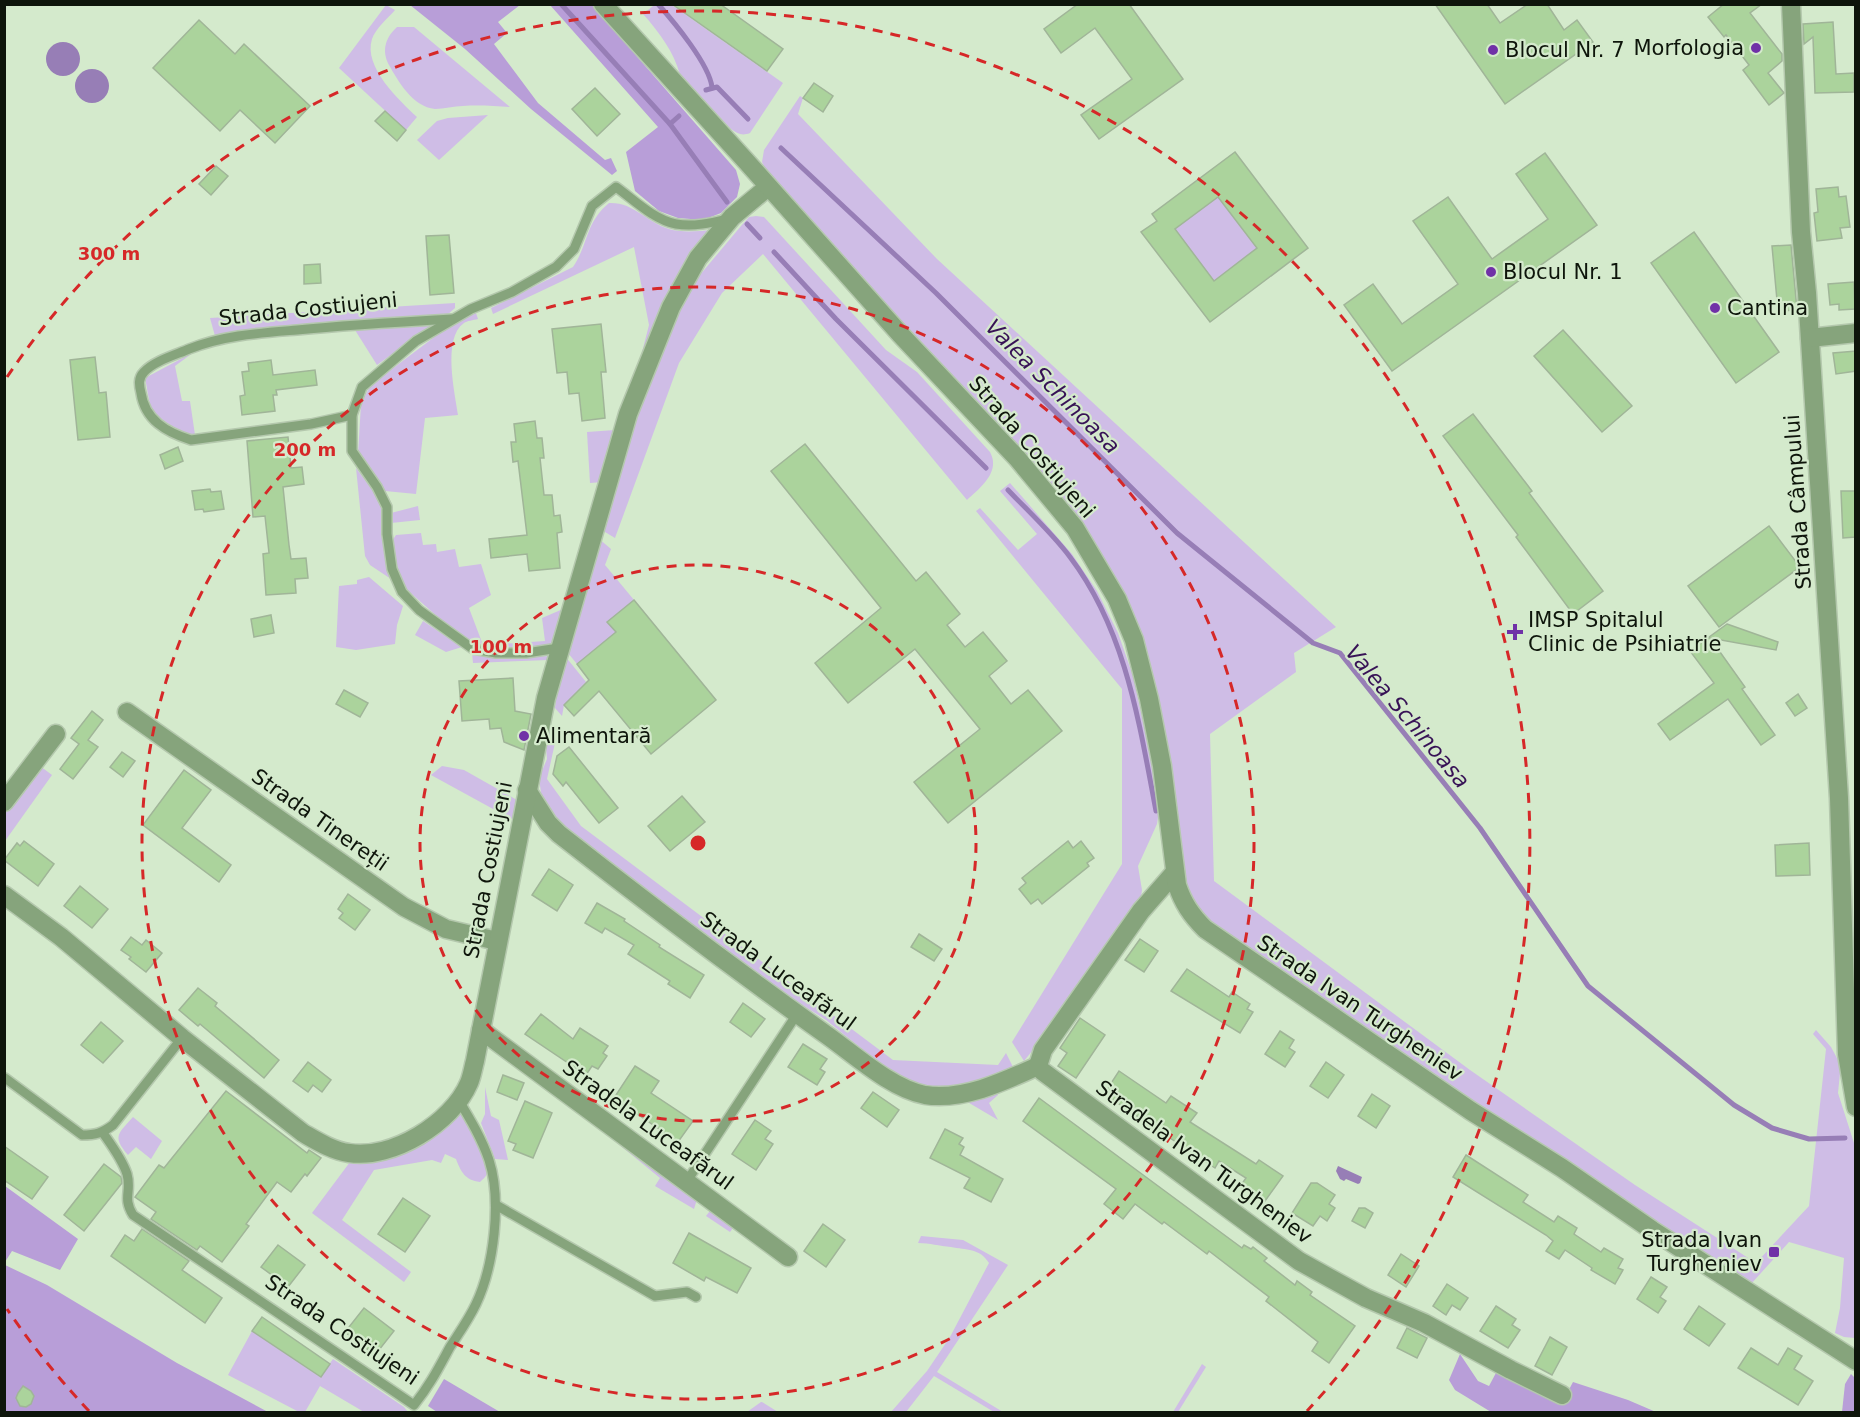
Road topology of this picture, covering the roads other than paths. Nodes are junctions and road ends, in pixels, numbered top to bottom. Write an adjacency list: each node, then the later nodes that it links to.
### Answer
1 (603, 4): 3 (street, Strada Costiujeni)
2 (1791, 4): 7 (street, Strada Câmpului)
3 (768, 187): 4 (street, Strada Costiujeni); 14 (street, Strada Costiujeni)
4 (732, 217): 5 (lane, Strada Costiujeni); 9 (street, Strada Costiujeni)
5 (454, 319): 8 (lane, Strada Costiujeni); 8 (lane, Strada Costiujeni)
6 (1856, 333): 7 (street)
7 (1810, 338): 18 (street, Strada Câmpului)
8 (352, 415): 9 (lane, Strada Costiujeni)
9 (559, 648): 12 (street, Strada Costiujeni)
10 (127, 712): 17 (street, Strada Tinereții)
11 (56, 734): 13 (street)
12 (527, 790): 17 (street, Strada Costiujeni); 19 (street, Strada Luceafărul)
13 (4, 802)
14 (1176, 872): 16 (street, Strada Costiujeni); 22 (street)
15 (4, 895): 21 (street, Strada Costiujeni)
16 (1181, 896): 31 (street, Strada Ivan Turgheniev)
17 (497, 941): 20 (street, Strada Costiujeni)
18 (1851, 996): 25 (street, Strada Câmpului)
19 (797, 1014): 22 (street, Strada Luceafărul); 27 (lane)
20 (481, 1030): 24 (street, Strada Costiujeni); 27 (street, Stradela Luceafărul)
21 (182, 1038): 24 (street, Strada Costiujeni); 26 (lane)
22 (1038, 1066): 32 (street, Stradela Ivan Turgheniev)
23 (5, 1078): 26 (lane)
24 (458, 1099): 28 (lane, Strada Costiujeni)
25 (1856, 1107)
26 (103, 1132): 28 (lane, Strada Costiujeni)
27 (687, 1181): 29 (street, Stradela Luceafărul)
28 (496, 1205): 30 (lane)
29 (788, 1257)
30 (696, 1297)
31 (1856, 1361)
32 (1562, 1395)

